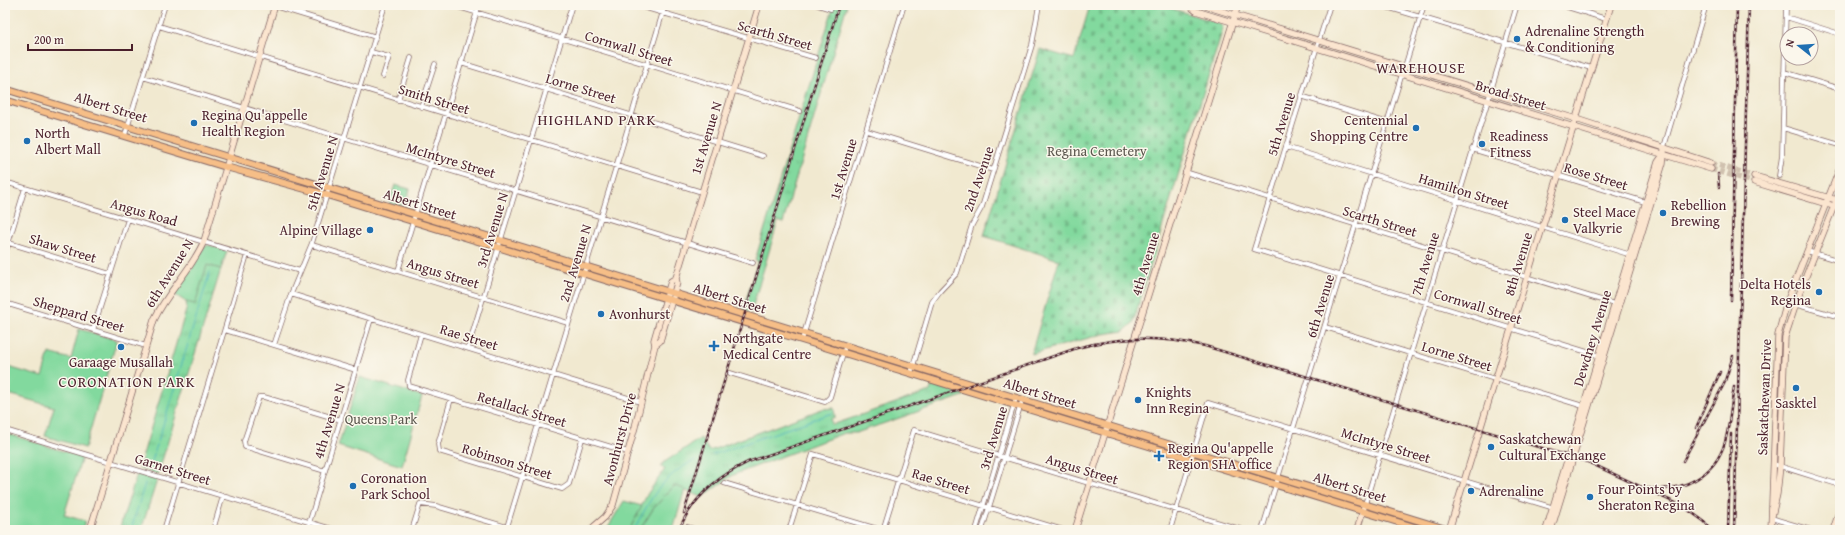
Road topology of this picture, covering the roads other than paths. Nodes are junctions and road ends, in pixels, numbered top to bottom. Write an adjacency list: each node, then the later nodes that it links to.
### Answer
1 (165, 5): 32 (street)
2 (274, 5): 34 (street); 41 (main road, 6th Avenue N)
3 (385, 5): 34 (street, 5th Avenue N)
4 (452, 5): 25 (street, Cornwall Street)
5 (479, 5): 25 (street)
6 (572, 5): 35 (street, 3rd Avenue N)
7 (636, 5): 26 (street, Scarth Street)
8 (665, 5): 26 (street, 2nd Avenue N)
9 (760, 5): 36 (main road, 1st Avenue N)
10 (818, 5): 24 (street)
11 (904, 5): 73 (street, 1st Avenue)
12 (1039, 5): 89 (street, 2nd Avenue)
13 (1192, 5): 31 (main road, Broad Street)
14 (1202, 5): 27 (main road, Broad Street)
15 (1238, 5): 27 (main road, 4th Avenue)
16 (1330, 5): 37 (street, 5th Avenue)
17 (1380, 5): 28 (street)
18 (1424, 5): 28 (street, 6th Avenue)
19 (1517, 5): 38 (street, 7th Avenue)
20 (1561, 5): 30 (street)
21 (1611, 5): 30 (main road, 8th Avenue)
22 (1706, 5): 80 (street, Dewdney Avenue)
23 (1786, 5): 29 (street)
24 (831, 9)
25 (477, 12): 35 (street, Cornwall Street); 44 (street)
26 (663, 13): 36 (street, Scarth Street); 46 (street, 2nd Avenue N)
27 (1235, 15): 31 (main road, 4th Avenue); 37 (main road, Broad Street)
28 (1420, 17): 38 (street); 47 (street, 6th Avenue)
29 (1786, 17): 33 (street); 49 (street)
30 (1606, 19): 48 (main road, 8th Avenue)
31 (1232, 22): 39 (main road, Broad Street); 90 (main road, 4th Avenue)
32 (159, 26): 41 (street, Smith Street); 52 (street)
33 (1840, 34)
34 (376, 37): 40 (street, 5th Avenue N)
35 (562, 38): 46 (street, Cornwall Street); 55 (street, 3rd Avenue N)
36 (749, 39): 43 (street, Scarth Street); 57 (main road, 1st Avenue N)
37 (1319, 40): 39 (street, 5th Avenue); 47 (main road, Broad Street)
38 (1505, 42): 48 (street); 58 (street, 7th Avenue)
39 (1317, 47): 50 (main road, Broad Street); 59 (street, 5th Avenue)
40 (371, 52): 51 (street); 53 (street, 5th Avenue N)
41 (260, 57): 53 (street, Smith Street); 64 (main road, 6th Avenue N)
42 (410, 58): 61 (street)
43 (816, 58)
44 (461, 63): 55 (street, Lorne Street); 66 (street)
45 (435, 64): 63 (street)
46 (646, 65): 57 (street, Cornwall Street); 67 (street, 2nd Avenue N)
47 (1404, 67): 50 (street, 6th Avenue); 58 (main road, Broad Street)
48 (1591, 68): 68 (main road, 8th Avenue)
49 (1784, 72): 56 (street); 72 (street)
50 (1402, 75): 62 (main road, Broad Street); 69 (street, 6th Avenue)
51 (383, 76)
52 (143, 78): 64 (street, McIntyre Street); 70 (street)
53 (360, 88): 61 (street, Smith Street); 75 (street, 5th Avenue N)
54 (5, 89): 70 (main road, Albert Street)
55 (546, 89): 67 (street, Lorne Street); 76 (street, 3rd Avenue N)
56 (1840, 90)
57 (733, 91): 65 (street, Cornwall Street); 77 (main road, 1st Avenue N)
58 (1490, 93): 62 (street, 7th Avenue); 68 (main road, Broad Street)
59 (1301, 96): 69 (street); 79 (street, 5th Avenue)
60 (5, 100): 74 (main road, Albert Street)
61 (398, 100): 63 (street, Smith Street)
62 (1488, 100): 71 (main road, Broad Street); 81 (street, 7th Avenue)
63 (421, 107): 66 (street, Smith Street)
64 (244, 108): 75 (street, McIntyre Street); 83 (main road, 6th Avenue N)
65 (800, 111)
66 (446, 114): 76 (street, Smith Street); 85 (street)
67 (632, 115): 77 (street, Lorne Street); 86 (street, 2nd Avenue N)
68 (1576, 119): 71 (main road, 8th Avenue); 80 (main road, Broad Street)
69 (1388, 123): 91 (street, 6th Avenue)
70 (128, 125): 74 (street); 83 (main road, Albert Street)
71 (1573, 126): 82 (main road, Broad Street); 92 (main road, 8th Avenue)
72 (1783, 128): 78 (street); 93 (street)
73 (867, 131): 89 (street); 150 (street, 1st Avenue)
74 (125, 135): 87 (main road, Albert Street)
75 (344, 139): 85 (street, McIntyre Street); 98 (street, 5th Avenue N)
76 (531, 140): 86 (street, Smith Street); 96 (street, 3rd Avenue N)
77 (718, 141): 84 (street, Lorne Street); 99 (main road, 1st Avenue N)
78 (1840, 145)
79 (1286, 147): 91 (street, Hamilton Street); 100 (street, 5th Avenue)
80 (1664, 147): 82 (main road, Dewdney Avenue); 82 (main road, Broad Street)
81 (1472, 149): 92 (street, Rose Street); 102 (street, 7th Avenue)
82 (1663, 154): 104 (main road, Dewdney Avenue); 125 (main road, Dewdney Avenue)
83 (229, 156): 87 (main road, 6th Avenue N); 98 (main road, Albert Street)
84 (763, 156)
85 (430, 165): 96 (street, McIntyre Street); 109 (street)
86 (616, 166): 99 (street, Smith Street); 108 (street, 2nd Avenue N)
87 (226, 167): 98 (main road, Albert Street); 113 (main road, 6th Avenue N)
88 (1840, 168): 101 (main road, Saskatchewan Drive)
89 (993, 170): 158 (street, 2nd Avenue)
90 (1186, 172): 100 (street, Scarth Street); 169 (main road, 4th Avenue)
91 (1372, 175): 102 (street, Hamilton Street); 111 (street, 6th Avenue)
92 (1558, 176): 104 (street, Rose Street); 112 (main road, 8th Avenue)
93 (1779, 176)
94 (5, 182): 95 (street, Angus Road)
95 (26, 188): 110 (street, Angus Road); 115 (street)
96 (515, 191): 108 (street, McIntyre Street); 114 (street, 3rd Avenue N)
97 (1840, 191): 103 (main road, Saskatchewan Drive)
98 (328, 192): 109 (main road, Albert Street); 117 (street, 5th Avenue N)
99 (702, 192): 116 (main road, 1st Avenue N)
100 (1270, 198): 111 (street, Scarth Street); 119 (street, 5th Avenue)
101 (1829, 198): 103 (main road); 105 (main road, Saskatchewan Drive); 105 (main road)
102 (1456, 200): 112 (street, Hamilton Street); 120 (street, 7th Avenue)
103 (1838, 201): 106 (main road, Saskatchewan Drive)
104 (1645, 202): 125 (main road, Dewdney Avenue)
105 (1826, 204): 106 (main road); 121 (main road, Saskatchewan Drive)
106 (1834, 206): 107 (main road); 122 (main road, Saskatchewan Drive)
107 (1840, 208)
108 (600, 217): 116 (street, McIntyre Street); 128 (street, 2nd Avenue N)
109 (414, 218): 114 (main road, Albert Street); 118 (main road, Albert Street); 130 (street)
110 (128, 219): 113 (street, Angus Road); 131 (street)
111 (1356, 225): 120 (street, Scarth Street); 132 (street, 6th Avenue)
112 (1542, 227): 125 (street, Hamilton Street); 133 (main road, 8th Avenue)
113 (204, 241): 124 (street, Angus Road); 152 (main road, 6th Avenue N)
114 (500, 241): 118 (street, 3rd Avenue N); 128 (main road, Albert Street)
115 (8, 243): 123 (street); 131 (street, Shaw Street)
116 (686, 244): 127 (street, McIntyre Street); 135 (main road, 1st Avenue N)
117 (312, 245): 129 (street, 5th Avenue N); 130 (street, Angus Street)
118 (498, 248): 128 (main road, Albert Street); 136 (street, 3rd Avenue N)
119 (1254, 249): 132 (street, Cornwall Street)
120 (1441, 251): 133 (street, Scarth Street); 137 (street, 7th Avenue)
121 (1807, 251): 122 (street); 138 (main road, Saskatchewan Drive)
122 (1814, 253): 126 (street); 141 (main road, Saskatchewan Drive)
123 (5, 254)
124 (247, 254): 129 (street, Angus Road); 148 (street)
125 (1632, 255): 140 (main road, Dewdney Avenue); 156 (main road, Dewdney Avenue)
126 (1840, 261)
127 (753, 263)
128 (584, 270): 135 (main road, Albert Street); 144 (street, 2nd Avenue N)
129 (300, 271): 134 (street, 5th Avenue N)
130 (398, 271): 136 (street, Angus Street)
131 (110, 274): 147 (street)
132 (1340, 277): 137 (street, Cornwall Street); 145 (street, 6th Avenue)
133 (1527, 277): 140 (street, Scarth Street); 146 (main road, 8th Avenue)
134 (291, 294): 143 (street, Rae Street); 151 (street, 5th Avenue N)
135 (670, 296): 150 (main road, Albert Street); 163 (main road, Avonhurst Drive)
136 (483, 297): 144 (street, Angus Street); 153 (street, 3rd Avenue N)
137 (1426, 302): 146 (street, Cornwall Street); 155 (street, 7th Avenue)
138 (1787, 302): 141 (street); 178 (main road, Saskatchewan Drive)
139 (5, 303): 147 (street, Sheppard Street)
140 (1614, 304): 156 (main road, Dewdney Avenue)
141 (1795, 304): 142 (street); 179 (main road, Saskatchewan Drive)
142 (1840, 318)
143 (372, 319): 149 (street, Rae Street); 157 (street, 4th Avenue N)
144 (568, 323): 160 (street, 2nd Avenue N)
145 (1325, 327): 155 (street, Lorne Street); 168 (street, 6th Avenue)
146 (1511, 328): 156 (street, Cornwall Street); 161 (main road, 8th Avenue)
147 (93, 330): 152 (street, Sheppard Street)
148 (225, 330): 151 (street); 185 (street)
149 (421, 334): 153 (street, Rae Street); 162 (street, Retallack Street)
150 (803, 337): 154 (main road, Albert Street)
151 (274, 344): 157 (street)
152 (146, 346): 177 (main road, 6th Avenue N)
153 (468, 348): 160 (street, Rae Street)
154 (844, 349): 158 (main road, Albert Street); 159 (street)
155 (1410, 353): 161 (street, Lorne Street); 175 (street, 7th Avenue)
156 (1602, 356): 165 (main road, Dewdney Avenue); 194 (main road, Dewdney Avenue)
157 (356, 370): 166 (street, 4th Avenue N)
158 (912, 370): 164 (main road, Albert Street)
159 (730, 373)
160 (552, 375): 163 (street, Rae Street); 167 (street, 2nd Avenue N)
161 (1496, 379): 165 (street, Lorne Street); 184 (main road, 8th Avenue)
162 (451, 399): 167 (street, Retallack Street); 181 (street, Robinson Street)
163 (641, 402): 172 (main road, Avonhurst Drive)
164 (1018, 402): 169 (main road, Albert Street); 173 (street, 3rd Avenue); 176 (street, 3rd Avenue)
165 (1584, 406): 194 (main road, Dewdney Avenue)
166 (341, 420): 180 (street, 4th Avenue N); 180 (street)
167 (537, 426): 171 (street, Retallack Street); 181 (street, 2nd Avenue N)
168 (1294, 428): 174 (street, McIntyre Street); 175 (street, McIntyre Street); 183 (street, 6th Avenue)
169 (1105, 429): 174 (main road, Albert Street); 186 (main road, 4th Avenue)
170 (5, 430): 177 (street, Garnet Street)
171 (582, 439): 172 (street, Retallack Street); 181 (street, Robinson Street)
172 (628, 452): 208 (main road, Avonhurst Drive)
173 (999, 455): 176 (street, Angus Street); 182 (street, Angus Street); 191 (street, 3rd Avenue)
174 (1193, 455): 183 (main road, Albert Street); 196 (street)
175 (1380, 455): 184 (street, McIntyre Street); 193 (street, 7th Avenue)
176 (1005, 457): 186 (street, Angus Street); 192 (street, 3rd Avenue)
177 (111, 462): 185 (street, Garnet Street); 201 (main road, 6th Avenue N)
178 (1773, 464): 179 (street); 197 (main road, Saskatchewan Drive)
179 (1780, 466): 188 (street); 197 (main road, Saskatchewan Drive)
180 (325, 471): 198 (street, 4th Avenue N)
181 (521, 477): 199 (street, 2nd Avenue N)
182 (898, 480): 190 (street, Rae Street); 191 (street, Rae Street); 211 (street)
183 (1277, 481): 193 (main road, Albert Street); 218 (street, 6th Avenue)
184 (1464, 481): 194 (street, McIntyre Street); 221 (main road, 8th Avenue)
185 (178, 482): 189 (street, Garnet Street); 202 (street)
186 (1089, 482): 196 (street, Angus Street); 215 (main road, 4th Avenue)
187 (724, 483): 190 (street)
188 (1840, 485)
189 (223, 496): 198 (street, Garnet Street); 203 (street)
190 (798, 504): 210 (street); 211 (street)
191 (984, 506): 192 (street, Rae Street); 212 (street, 3rd Avenue)
192 (989, 507): 213 (street, 3rd Avenue); 214 (street, Rae Street)
193 (1364, 507): 219 (main road, 7th Avenue); 220 (main road, Albert Street); 221 (main road, Albert Street)
194 (1555, 508): 222 (main road, Dewdney Avenue); 223 (main road, Dewdney Avenue)
195 (1840, 508): 226 (main road)
196 (1176, 510): 216 (street); 217 (street, Angus Street)
197 (1771, 518): 224 (main road, Saskatchewan Drive); 225 (street)
198 (309, 522): 204 (street, 4th Avenue N); 205 (street, Garnet Street)
199 (506, 527): 206 (street); 207 (street)
200 (687, 527): 209 (street)
201 (90, 530)
202 (164, 530)
203 (212, 530)
204 (307, 530)
205 (335, 530)
206 (412, 530)
207 (517, 530)
208 (590, 530)
209 (697, 530)
210 (789, 530)
211 (882, 530)
212 (976, 530)
213 (982, 530)
214 (1063, 530)
215 (1075, 530)
216 (1170, 530)
217 (1243, 530)
218 (1262, 530)
219 (1357, 530)
220 (1424, 530)
221 (1449, 530)
222 (1546, 530)
223 (1552, 530)
224 (1771, 530)
225 (1811, 530)
226 (1833, 530)

